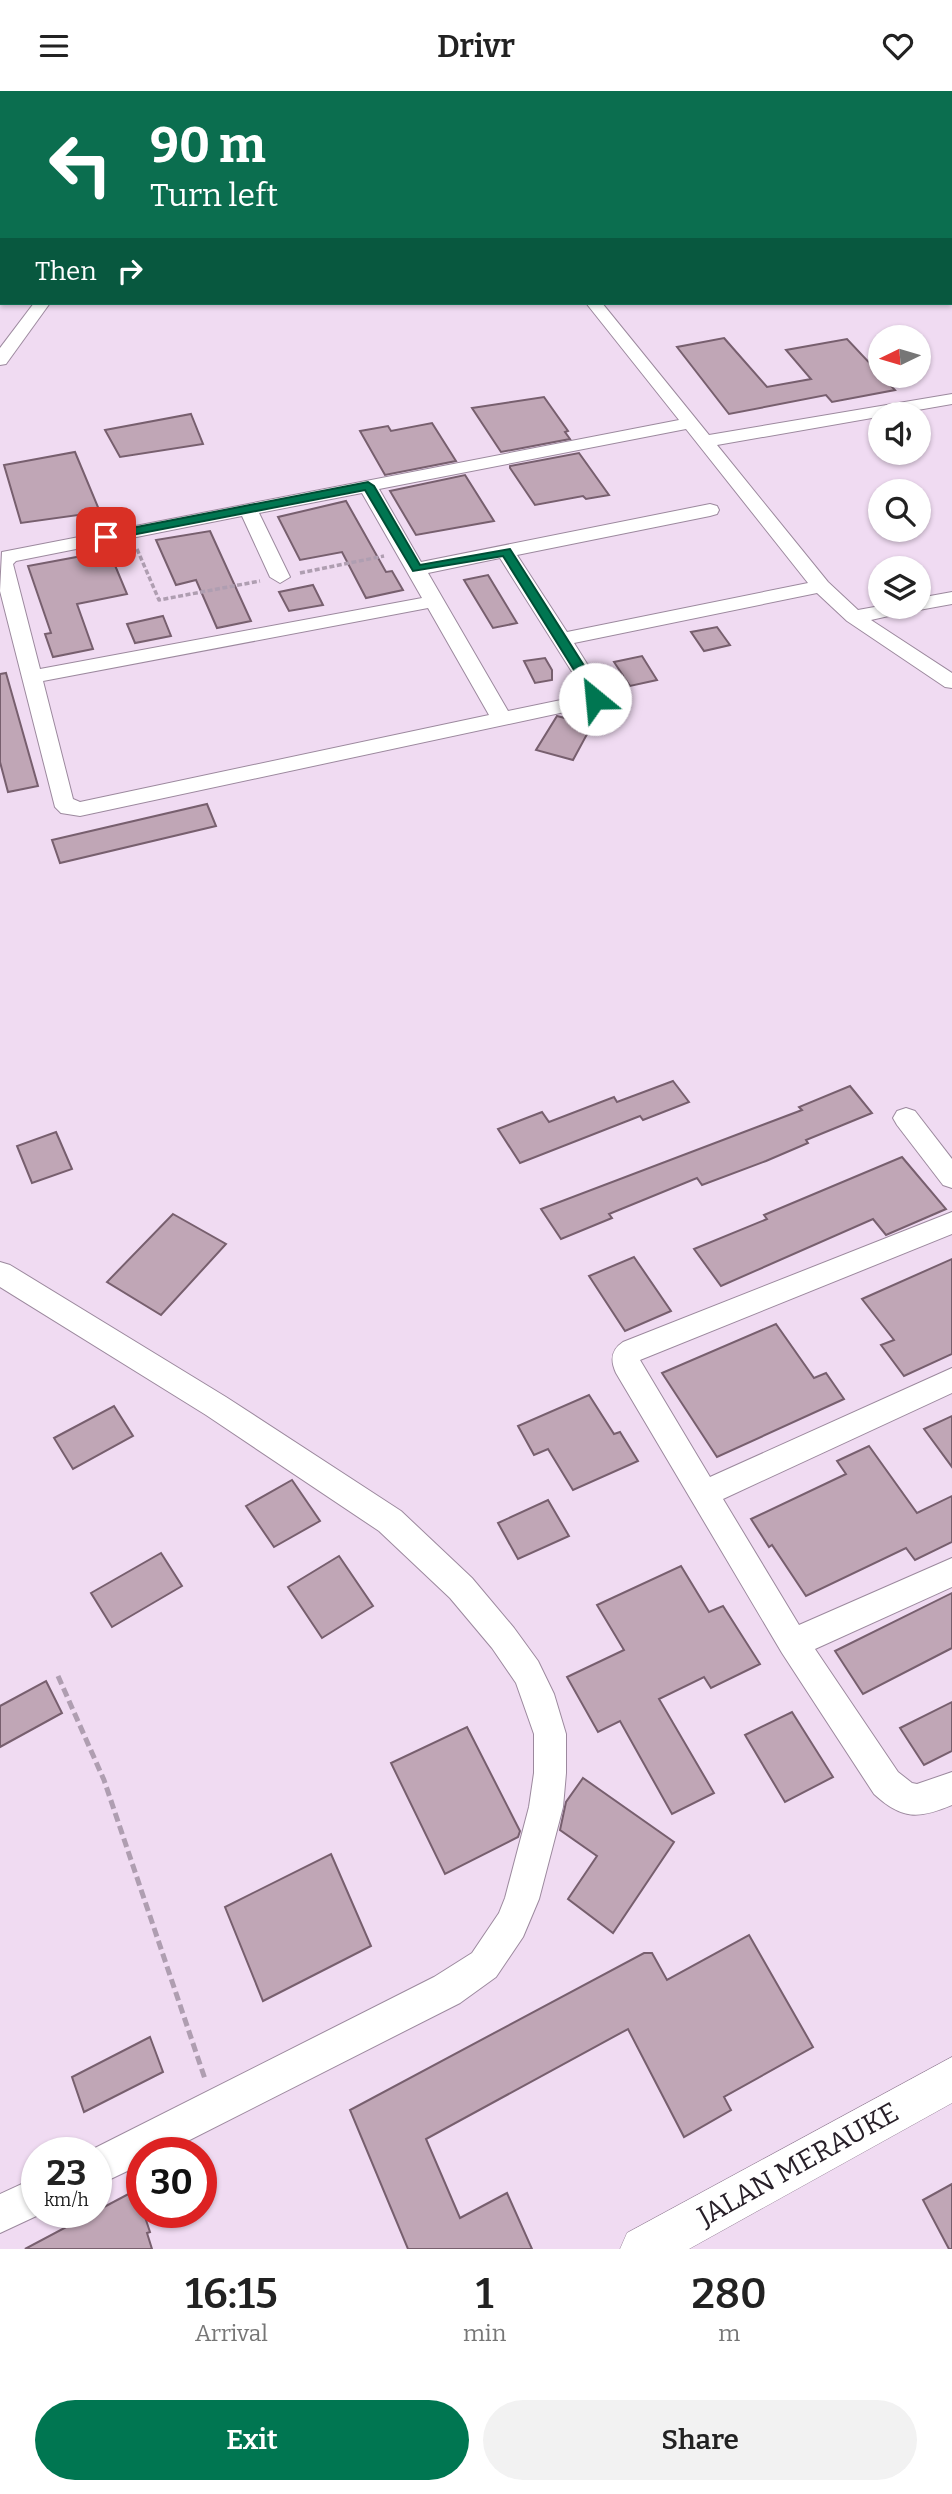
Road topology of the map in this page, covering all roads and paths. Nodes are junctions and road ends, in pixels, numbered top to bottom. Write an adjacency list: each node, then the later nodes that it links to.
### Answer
1 (40, 305): 3 (street)
2 (596, 305): 5 (street)
3 (0, 360)
4 (952, 399): 6 (street)
5 (691, 423): 6 (street); 7 (street)
6 (707, 441): 14 (street)
7 (368, 486): 8 (street); 12 (street)
8 (248, 510): 10 (street); 13 (street)
9 (710, 510): 11 (street)
10 (129, 532): 13 (path); 21 (street)
11 (506, 552): 12 (street); 20 (street)
12 (411, 560): 13 (path); 16 (street)
13 (280, 577)
14 (821, 586): 19 (street); 20 (street)
15 (952, 598): 17 (street)
16 (436, 601): 21 (street); 23 (street)
17 (931, 602)
18 (868, 614): 19 (street)
19 (854, 617): 22 (street)
20 (561, 639): 23 (street)
21 (32, 677): 23 (street)
22 (952, 682)
23 (500, 718)
24 (905, 1118): 25 (street)
25 (952, 1178)
26 (952, 1223): 29 (street)
27 (0, 1273): 35 (street)
28 (952, 1380): 29 (street)
29 (704, 1494): 31 (street)
30 (952, 1572): 31 (street)
31 (793, 1643): 33 (street)
32 (58, 1676): 35 (path)
33 (952, 1788)
34 (952, 2078): 39 (street, JALAN MERAUKE)
35 (215, 2109): 36 (street)
36 (112, 2159)
37 (21, 2204): 38 (street)
38 (0, 2214)
39 (643, 2249)

